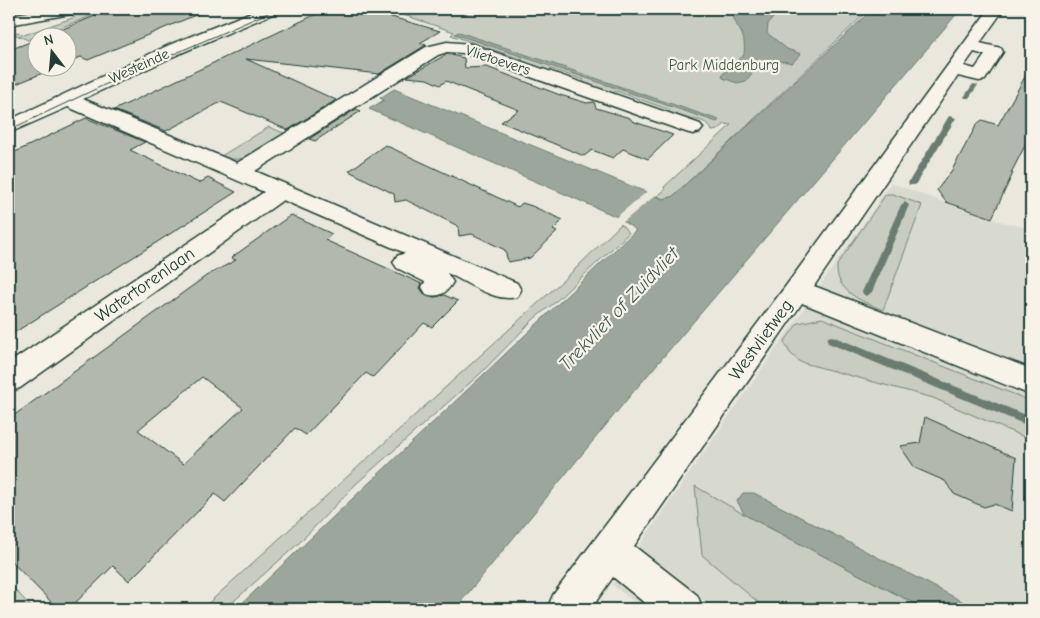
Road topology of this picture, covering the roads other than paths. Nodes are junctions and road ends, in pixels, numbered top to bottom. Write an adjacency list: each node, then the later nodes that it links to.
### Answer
1 (71, 9): 4 (street)
2 (272, 9): 5 (street, Westeinde)
3 (996, 9): 13 (street, Westvlietweg)
4 (9, 20)
5 (68, 100): 6 (street, Westeinde); 8 (street)
6 (9, 127)
7 (693, 128): 8 (street, Vlietoevers)
8 (238, 172): 9 (street)
9 (282, 190): 10 (street); 14 (street, Watertorenlaan)
10 (390, 236): 11 (street); 12 (street)
11 (435, 287)
12 (508, 290)
13 (797, 290): 15 (street); 16 (street, Westvlietweg)
14 (9, 379)
15 (1031, 382)
16 (609, 550): 17 (street, Westvlietweg); 18 (street)
17 (567, 609)
18 (682, 609)

